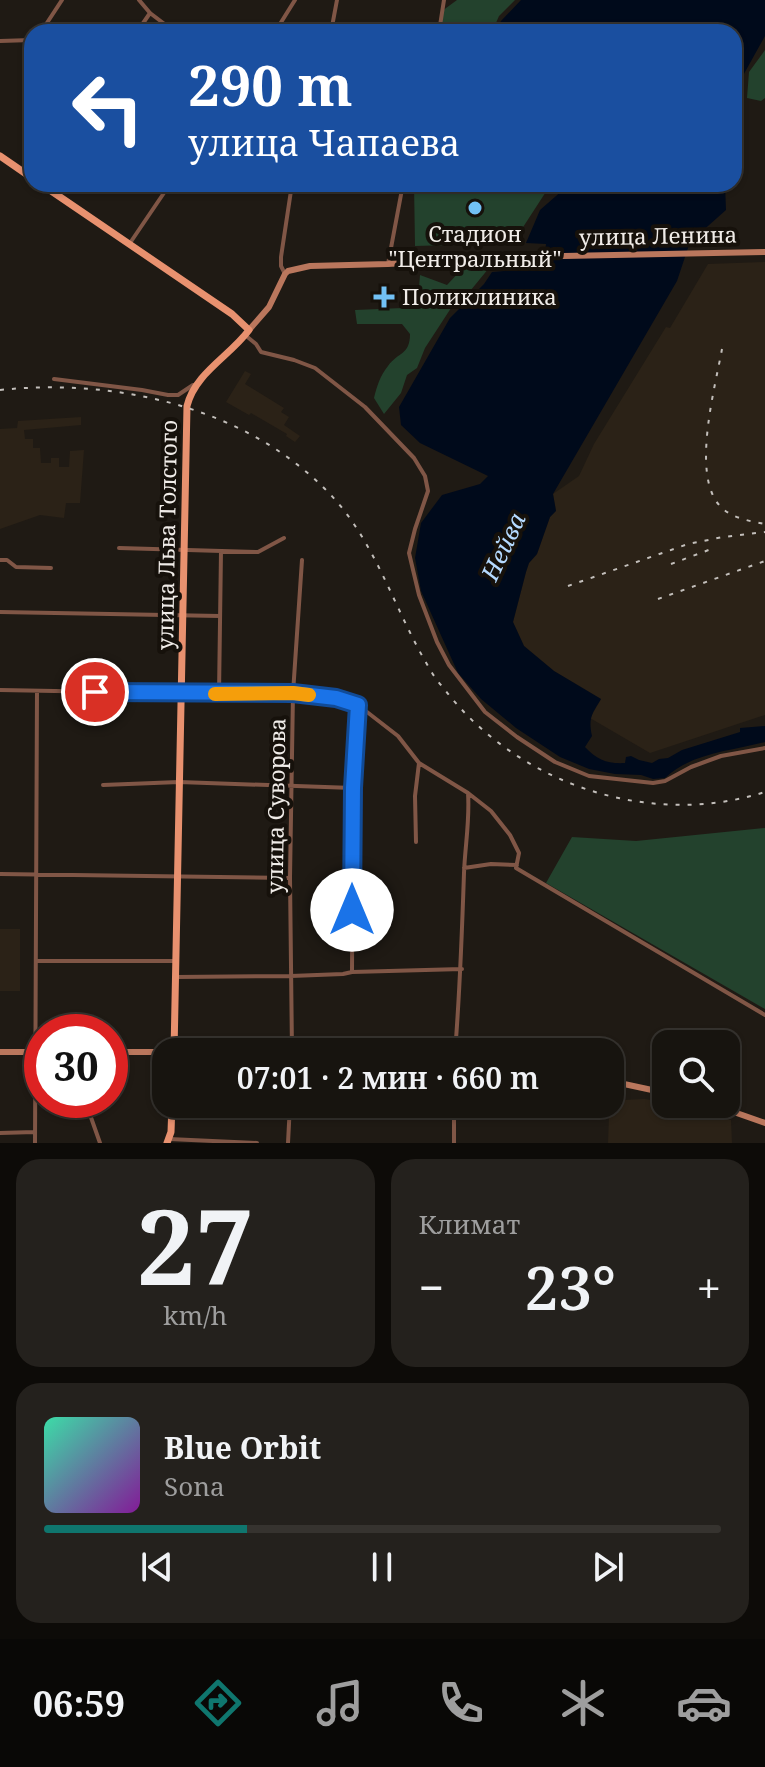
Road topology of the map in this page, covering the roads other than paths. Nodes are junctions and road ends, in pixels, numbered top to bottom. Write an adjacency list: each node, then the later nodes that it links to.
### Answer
1 (62, 0): 7 (street)
2 (139, 0): 6 (street)
3 (295, 0): 10 (street)
4 (337, 0): 11 (street)
5 (444, 0): 12 (street)
6 (150, 13): 8 (street); 9 (street)
7 (46, 24)
8 (142, 24)
9 (164, 24)
10 (280, 24)
11 (332, 24)
12 (440, 24)
13 (24, 40): 14 (street)
14 (0, 41)
15 (0, 156): 16 (main road)
16 (24, 172)
17 (53, 192): 21 (main road)
18 (165, 192): 21 (street)
19 (291, 192): 24 (street)
20 (402, 192): 23 (street)
21 (129, 245): 25 (main road)
22 (765, 252): 23 (main road, улица Ленина)
23 (388, 264): 24 (main road, улица Ленина)
24 (285, 274): 25 (main road)
25 (247, 332): 27 (main road, улица Льва Толстого); 44 (street)
26 (54, 379): 27 (street)
27 (198, 382): 30 (main road, улица Льва Толстого)
28 (284, 538): 31 (street)
29 (119, 548): 30 (street)
30 (185, 550): 31 (street); 36 (main road, улица Льва Толстого)
31 (221, 551): 37 (street)
32 (0, 560): 34 (street)
33 (302, 560): 41 (street, улица Суворова)
34 (51, 568)
35 (0, 612): 36 (street)
36 (183, 615): 37 (street); 40 (main road, улица Льва Толстого)
37 (220, 616): 42 (street)
38 (0, 690): 39 (street)
39 (37, 691): 40 (street); 55 (street)
40 (182, 693): 42 (street); 46 (main road, улица Льва Толстого)
41 (293, 693): 42 (street); 43 (street); 48 (street, улица Суворова)
42 (219, 694)
43 (358, 705): 45 (street); 49 (street)
44 (765, 748)
45 (419, 763): 50 (street); 51 (street)
46 (179, 782): 47 (street); 48 (street); 56 (main road, улица Льва Толстого)
47 (103, 785)
48 (292, 786): 49 (street); 57 (street, улица Суворова)
49 (353, 788): 61 (street)
50 (468, 793): 52 (street); 53 (street)
51 (416, 842)
52 (517, 865): 53 (street); 65 (street)
53 (464, 868): 60 (street)
54 (0, 874): 55 (street)
55 (36, 874): 56 (street); 58 (street)
56 (178, 875): 57 (street); 59 (main road, улица Льва Толстого)
57 (290, 878): 62 (street, улица Суворова)
58 (36, 961): 59 (street); 64 (street)
59 (176, 961): 63 (main road, улица Льва Толстого)
60 (462, 969): 61 (street); 68 (street)
61 (352, 972): 62 (street)
62 (291, 976): 63 (street); 67 (street, улица Суворова)
63 (176, 977): 66 (main road, улица Льва Толстого)
64 (38, 1014)
65 (765, 1015)
66 (174, 1038)
67 (292, 1038)
68 (456, 1038)
69 (0, 1052): 70 (main road)
70 (24, 1052)
71 (128, 1052): 72 (main road)
72 (152, 1052)
73 (624, 1084): 74 (main road)
74 (652, 1090)
75 (740, 1114): 81 (main road)
76 (36, 1118): 82 (street)
77 (91, 1118): 86 (street)
78 (172, 1118): 84 (main road)
79 (289, 1118): 88 (street)
80 (454, 1118): 89 (street)
81 (765, 1123)
82 (35, 1132): 83 (street); 85 (street)
83 (0, 1133)
84 (168, 1141): 87 (street)
85 (35, 1143)
86 (100, 1143)
87 (257, 1143)
88 (288, 1143)
89 (454, 1143)

